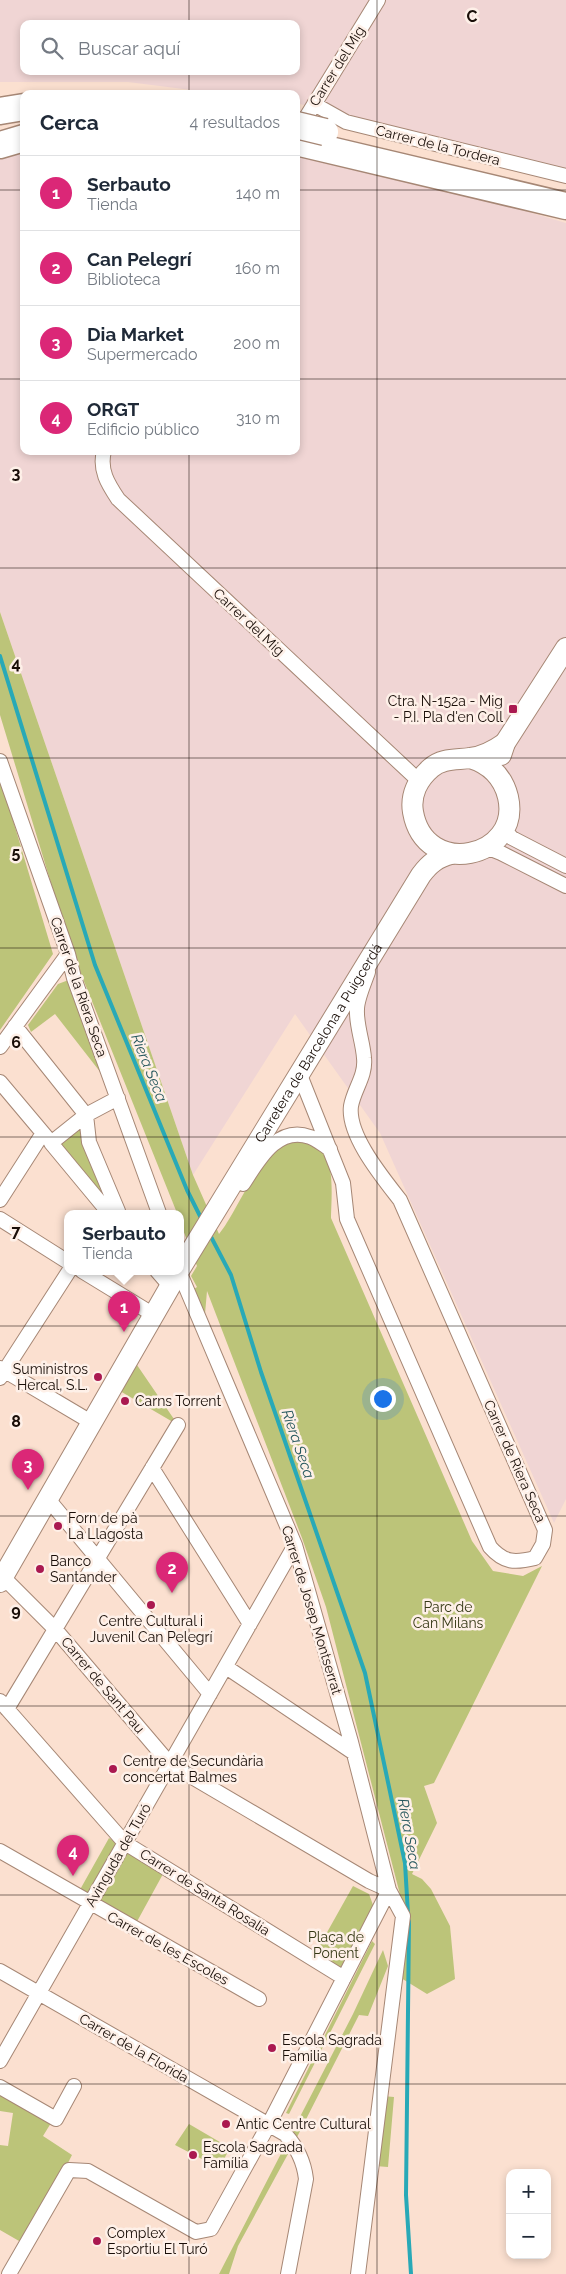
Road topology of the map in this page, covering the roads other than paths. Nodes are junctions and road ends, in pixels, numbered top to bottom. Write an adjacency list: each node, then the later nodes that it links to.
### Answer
1 (378, 0): 4 (street, Carrer del Mig)
2 (20, 97): 3 (highway)
3 (0, 99)
4 (314, 104): 10 (street, Carrer del Mig); 14 (street, Carrer de la Tordera)
5 (20, 108): 6 (highway)
6 (0, 111)
7 (20, 126): 8 (highway)
8 (0, 129)
9 (300, 129): 10 (highway, bridge)
10 (309, 138): 13 (highway); 15 (highway)
11 (20, 139): 12 (highway)
12 (0, 145)
13 (430, 173): 16 (highway); 17 (highway)
14 (566, 176)
15 (566, 190)
16 (566, 206)
17 (566, 220)
18 (103, 455): 24 (street, Carrer del Mig)
19 (566, 648): 20 (main road)
20 (505, 743): 21 (main road); 23 (main road)
21 (470, 758): 23 (main road); 24 (main road)
22 (0, 761): 33 (street, Carrer de la Riera Seca)
23 (501, 779): 25 (main road)
24 (419, 781): 26 (main road)
25 (509, 814): 27 (main road); 29 (street)
26 (423, 837): 28 (main road); 30 (main road, Carretera de Barcelona a Puigcerdá)
27 (478, 852): 28 (main road); 31 (street)
28 (451, 854): 30 (main road, Carretera de Barcelona a Puigcerdá)
29 (566, 866)
30 (421, 875): 32 (main road, Carretera de Barcelona a Puigcerdá)
31 (566, 886)
32 (376, 950): 36 (main road, Carretera de Barcelona a Puigcerdá); 41 (street, Carrer de Riera Seca)
33 (68, 954): 34 (street); 38 (street, Carrer de la Riera Seca)
34 (15, 1026): 35 (street); 39 (street)
35 (0, 1047)
36 (300, 1075): 41 (street, Carrer de Riera Seca); 46 (main road, Carretera de Barcelona a Puigcerdá)
37 (0, 1082): 40 (street)
38 (118, 1098): 39 (street); 45 (street, Carrer de la Riera Seca)
39 (86, 1115): 40 (street); 44 (street)
40 (47, 1138): 42 (street); 43 (street)
41 (330, 1149): 46 (street)
42 (0, 1200)
43 (107, 1210)
44 (118, 1210)
45 (158, 1210)
46 (216, 1210): 49 (main road, Carretera de Barcelona a Puigcerdá)
47 (0, 1219): 48 (street)
48 (64, 1259)
49 (184, 1264)
50 (66, 1275): 55 (street)
51 (89, 1275): 54 (street)
52 (177, 1275): 54 (main road, Carretera de Barcelona a Puigcerdá)
53 (178, 1275): 60 (street, Carrer de Josep Montserrat)
54 (154, 1315): 56 (main road, Carretera de Barcelona a Puigcerdá)
55 (2, 1372): 56 (street)
56 (91, 1422): 59 (main road, Carretera de Barcelona a Puigcerdá)
57 (178, 1425): 58 (street)
58 (152, 1468): 61 (street); 63 (street)
59 (48, 1498): 61 (street); 62 (main road, Carretera de Barcelona a Puigcerdá)
60 (295, 1545): 63 (street, Avinguda del Turó); 68 (street, Carrer de Josep Montserrat)
61 (98, 1557): 64 (street); 66 (street)
62 (1, 1578): 64 (street, Carrer de Sant Pau)
63 (250, 1624): 65 (street, Avinguda del Turó)
64 (55, 1629): 67 (street); 69 (street, Carrer de Sant Pau)
65 (226, 1667): 66 (street, Avinguda del Turó); 68 (street)
66 (210, 1694): 69 (street, Avinguda del Turó)
67 (3, 1705): 70 (street, Carrer de Santa Rosalia)
68 (354, 1753): 72 (street, Carrer de Josep Montserrat)
69 (170, 1764): 70 (street, Avinguda del Turó); 72 (street, Carrer de Sant Pau)
70 (125, 1843): 73 (street, Avinguda del Turó); 75 (street, Carrer de Santa Rosalia)
71 (0, 1852): 73 (street, Carrer de les Escoles)
72 (393, 1896): 75 (street); 84 (street, Carrer de Josep Montserrat)
73 (90, 1904): 76 (street, Avinguda del Turó); 77 (street, Carrer de les Escoles)
74 (0, 1971): 76 (street, Carrer de la Florida)
75 (344, 1978): 81 (street)
76 (39, 1993): 78 (street, Avinguda del Turó); 81 (street, Carrer de la Florida)
77 (259, 1999)
78 (0, 2061)
79 (74, 2086): 80 (street)
80 (0, 2087)
81 (269, 2124): 82 (street); 83 (street, Carrer de la Florida)
82 (9, 2274)
83 (288, 2274)
84 (358, 2274)

